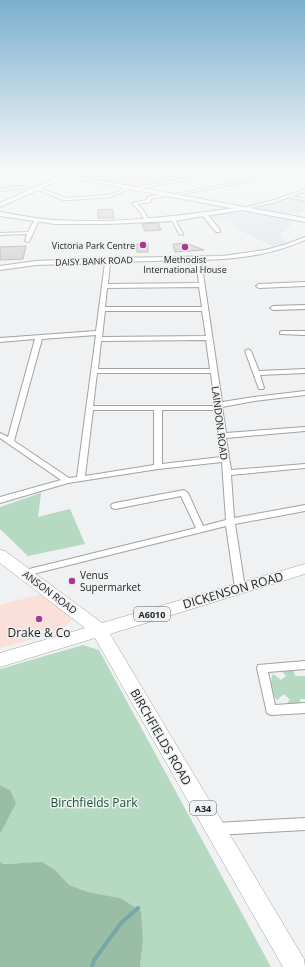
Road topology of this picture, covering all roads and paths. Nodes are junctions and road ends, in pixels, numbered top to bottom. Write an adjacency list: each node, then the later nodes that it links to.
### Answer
1 (9, 215): 7 (street)
2 (21, 215): 7 (street)
3 (144, 215): 10 (street)
4 (204, 215): 8 (street)
5 (205, 215): 12 (street)
6 (277, 215): 11 (main road)
7 (24, 217): 9 (street)
8 (173, 219): 10 (street); 15 (street)
9 (37, 220): 10 (street); 13 (street)
10 (147, 220)
11 (305, 220)
12 (218, 231)
13 (30, 233): 14 (street); 17 (street)
14 (0, 234)
15 (181, 234)
16 (305, 238): 18 (street, DAISY BANK ROAD)
17 (27, 241)
18 (198, 259): 19 (street, DAISY BANK ROAD); 22 (street, LAINDON ROAD)
19 (108, 260): 20 (street, DAISY BANK ROAD); 23 (street)
20 (0, 268)
21 (305, 284): 24 (street)
22 (202, 285): 23 (street); 28 (street, LAINDON ROAD)
23 (104, 286): 27 (street)
24 (259, 286)
25 (305, 307): 26 (street)
26 (273, 308)
27 (102, 309): 28 (street); 31 (street)
28 (205, 309): 33 (street, LAINDON ROAD)
29 (282, 333): 30 (street)
30 (305, 333)
31 (98, 336): 32 (street); 33 (street); 36 (street)
32 (39, 337): 34 (street); 48 (street)
33 (209, 338): 37 (street, LAINDON ROAD)
34 (0, 340)
35 (248, 351): 39 (street)
36 (94, 371): 37 (street); 43 (street)
37 (213, 371): 42 (street, LAINDON ROAD)
38 (305, 371): 39 (street)
39 (256, 373): 40 (street)
40 (261, 388)
41 (305, 393): 42 (street)
42 (219, 406): 44 (street); 47 (street, LAINDON ROAD)
43 (90, 408): 44 (street); 53 (street)
44 (158, 408): 51 (street)
45 (305, 429): 47 (street)
46 (0, 435): 48 (street)
47 (222, 436): 49 (street, LAINDON ROAD)
48 (10, 441): 54 (street)
49 (225, 459): 51 (street); 52 (street, LAINDON ROAD)
50 (305, 466): 52 (street)
51 (158, 467): 53 (street)
52 (227, 473): 58 (street, LAINDON ROAD)
53 (81, 479): 54 (street)
54 (68, 481): 55 (street)
55 (0, 500)
56 (116, 506): 59 (street)
57 (305, 508): 58 (street)
58 (230, 522): 59 (street); 63 (street, LAINDON ROAD)
59 (201, 530): 62 (street)
60 (0, 555): 62 (highway, ANSON ROAD / A34)
61 (305, 569): 63 (highway, DICKENSON ROAD / A6010)
62 (25, 573): 64 (highway, ANSON ROAD / A34)
63 (240, 588): 64 (highway, DICKENSON ROAD / A6010)
64 (99, 630): 65 (highway, DICKENSON ROAD / A6010); 69 (highway, BIRCHFIELDS ROAD / A34)
65 (0, 660)
66 (305, 665): 67 (street)
67 (305, 708)
68 (305, 824): 69 (street)
69 (215, 829): 70 (highway, BIRCHFIELDS ROAD / A34)
70 (296, 967)

